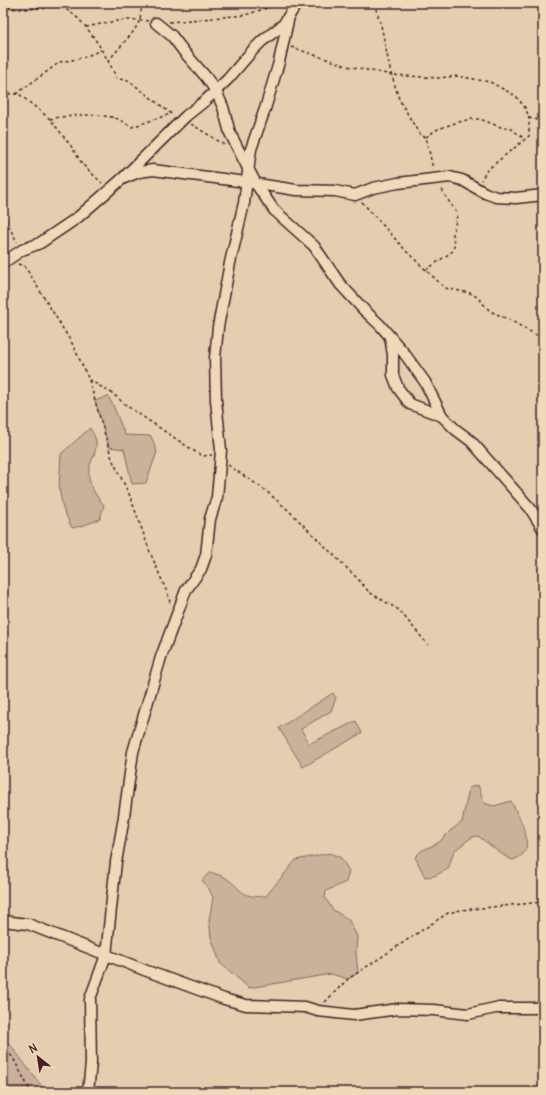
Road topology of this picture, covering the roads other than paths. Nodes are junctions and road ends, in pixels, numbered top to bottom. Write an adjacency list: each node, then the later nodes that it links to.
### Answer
1 (297, 3): 2 (street)
2 (289, 16): 4 (street); 5 (street)
3 (156, 23): 4 (street)
4 (216, 91): 5 (street); 6 (street)
5 (248, 167): 7 (street)
6 (122, 179): 7 (street); 9 (street)
7 (251, 183): 8 (street); 10 (street); 14 (street)
8 (543, 194)
9 (6, 261)
10 (390, 337): 11 (street); 11 (street)
11 (442, 416): 12 (street)
12 (543, 530)
13 (3, 921): 14 (street)
14 (106, 955): 15 (street); 16 (street)
15 (543, 1008)
16 (88, 1092)

